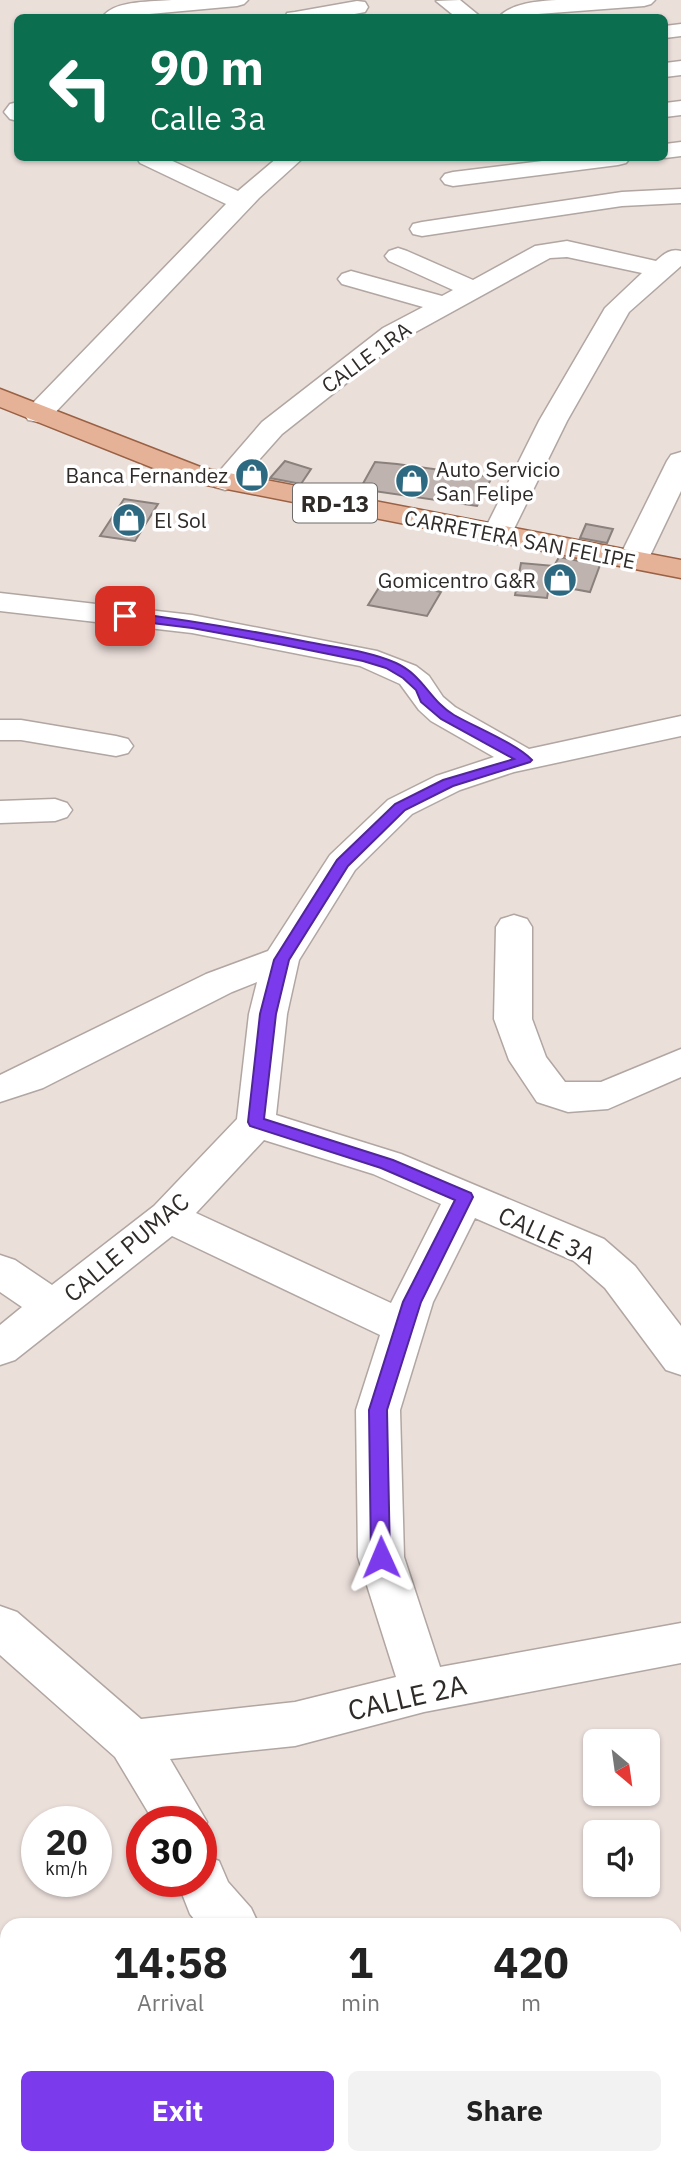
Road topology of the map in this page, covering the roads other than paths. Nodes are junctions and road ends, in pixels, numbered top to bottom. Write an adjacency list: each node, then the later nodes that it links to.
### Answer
1 (237, 0): 5 (street)
2 (644, 0): 8 (street)
3 (447, 1): 7 (street)
4 (359, 7): 6 (street)
5 (117, 14)
6 (318, 14)
7 (466, 14)
8 (519, 14)
9 (154, 161): 14 (street)
10 (288, 161): 14 (street)
11 (593, 161): 12 (street)
12 (453, 178)
13 (681, 196): 15 (street)
14 (241, 202): 22 (street)
15 (422, 229)
16 (398, 256): 19 (street)
17 (671, 262): 19 (street, CALLE 1RA); 25 (street)
18 (351, 279): 20 (street)
19 (475, 290): 20 (street, CALLE 1RA)
20 (446, 305): 24 (street, CALLE 1RA)
21 (0, 397): 22 (main road, CARRETERA SAN FELIPE / RD-13)
22 (38, 414): 24 (main road, CARRETERA SAN FELIPE / RD-13)
23 (681, 461): 26 (street)
24 (225, 481): 25 (main road, CARRETERA SAN FELIPE / RD-13)
25 (497, 535): 26 (main road, CARRETERA SAN FELIPE / RD-13)
26 (633, 560): 27 (main road, CARRETERA SAN FELIPE / RD-13)
27 (681, 569)
28 (0, 602): 32 (street)
29 (681, 726): 32 (street)
30 (0, 730): 31 (street)
31 (116, 746)
32 (525, 760): 36 (street)
33 (55, 810): 34 (street)
34 (0, 812)
35 (514, 927): 37 (street)
36 (281, 960): 38 (street); 39 (street)
37 (681, 1062)
38 (0, 1089)
39 (256, 1122): 40 (street, CALLE 3A); 41 (street, CALLE PUMAC)
40 (465, 1197): 44 (street); 46 (street, CALLE 3A)
41 (169, 1217): 43 (street, CALLE PUMAC); 44 (street)
42 (0, 1271): 43 (street)
43 (53, 1307): 45 (street, CALLE PUMAC)
44 (404, 1328): 49 (street)
45 (0, 1348)
46 (681, 1358)
47 (0, 1626): 50 (street)
48 (681, 1643): 49 (street, CALLE 2A)
49 (424, 1691): 50 (street, CALLE 2A)
50 (132, 1742): 51 (street)
51 (172, 1806)
52 (208, 1897): 53 (street)
53 (227, 1918)

